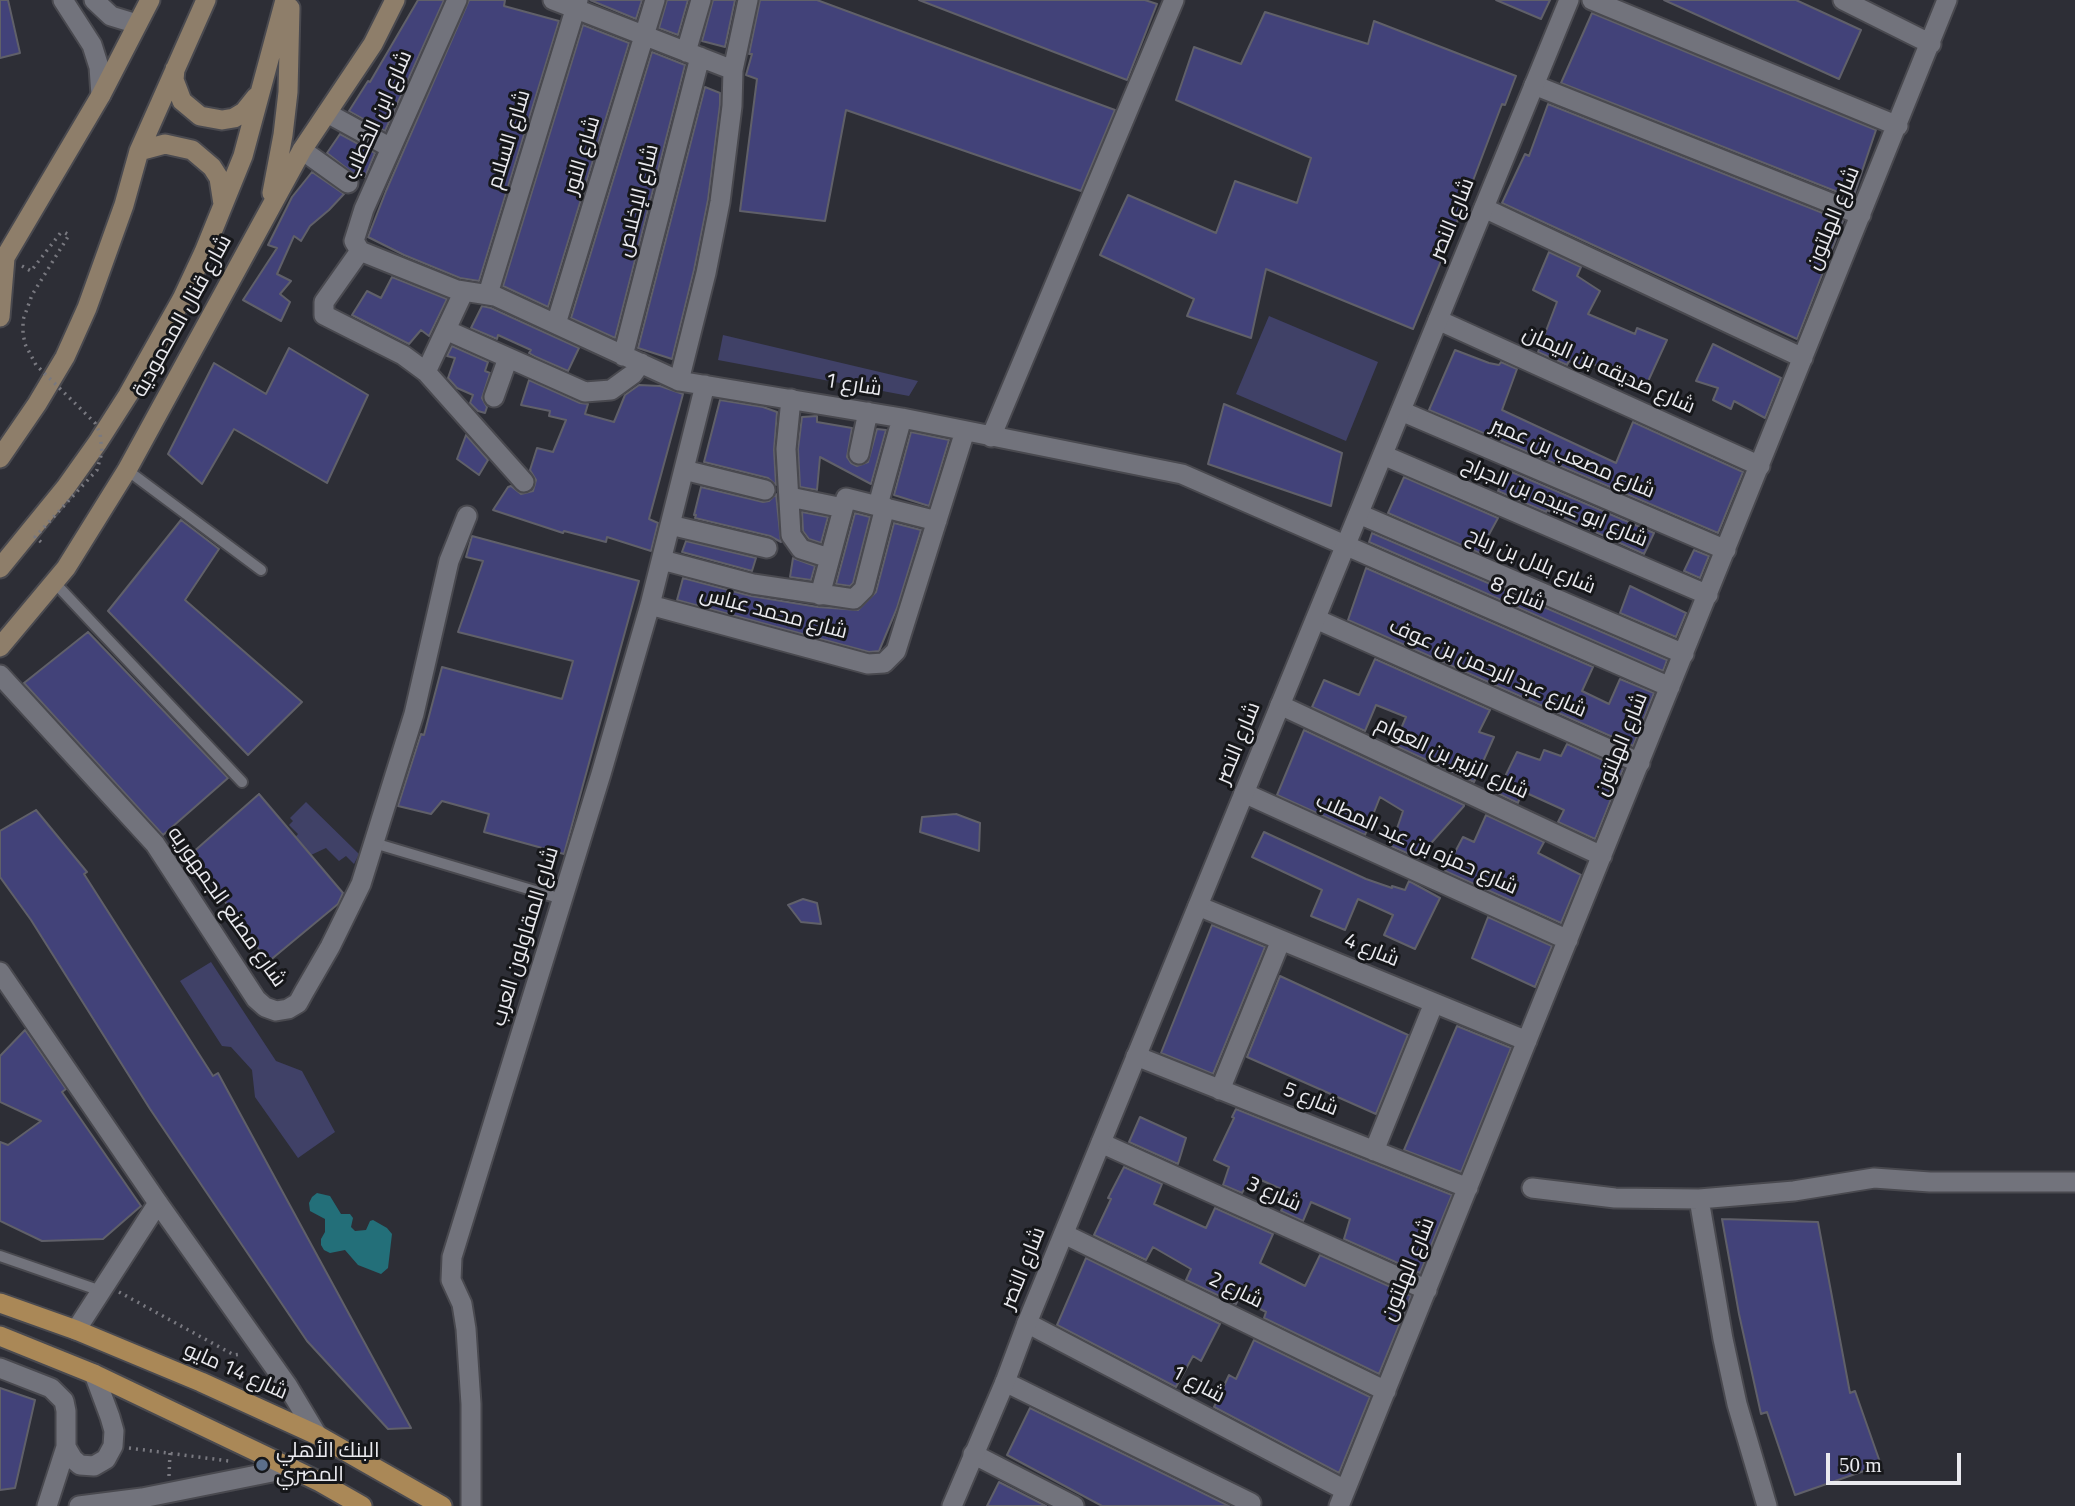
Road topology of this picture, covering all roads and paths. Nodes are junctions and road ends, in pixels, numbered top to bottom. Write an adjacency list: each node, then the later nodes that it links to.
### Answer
1 (63, 0): 26 (street)
2 (94, 0): 18 (street)
3 (150, 0): 18 (main road)
4 (205, 0): 22 (main road)
5 (287, 0): 25 (main road, شارع قنال المحمودية); 36 (main road)
6 (396, 0): 27 (main road, شارع قنال المحمودية)
7 (457, 0): 29 (street, شارع ابن الخطاب)
8 (554, 0): 17 (street)
9 (655, 0): 19 (street, شارع النور)
10 (701, 0): 21 (street, شارع الإخلاص)
11 (748, 0): 23 (street)
12 (1174, 0): 58 (street)
13 (1569, 0): 24 (street, شارع النصر)
14 (1592, 0): 28 (street)
15 (1843, 0): 20 (street)
16 (1947, 0): 20 (street, شارع الهلتون)
17 (577, 4): 19 (street); 41 (street, شارع السلام)
18 (137, 24): 26 (main road)
19 (644, 35): 21 (street); 44 (street, شارع النور)
20 (1931, 44): 28 (street, شارع الهلتون)
21 (693, 54): 23 (street); 48 (street, شارع الإخلاص)
22 (175, 68): 25 (main road); 31 (main road)
23 (733, 70): 50 (street)
24 (1534, 85): 34 (street, شارع النصر); 35 (street)
25 (258, 94): 33 (main road, شارع قنال المحمودية)
26 (101, 95): 38 (main road)
27 (327, 113): 29 (street); 30 (main road, شارع قنال المحمودية)
28 (1898, 126): 35 (street, شارع الهلتون)
29 (391, 148): 37 (street, شارع ابن الخطاب)
30 (302, 150): 32 (street); 36 (main road, شارع قنال المحمودية)
31 (139, 151): 33 (main road); 61 (main road)
32 (348, 183)
33 (223, 205): 80 (main road, شارع قنال المحمودية)
34 (1484, 208): 43 (street, شارع النصر); 47 (street)
35 (1861, 215): 47 (street, شارع الهلتون)
36 (265, 218): 63 (main road, شارع قنال المحمودية)
37 (360, 251): 40 (street, شارع 1); 49 (street)
38 (3, 262): 42 (main road)
39 (31, 271): 74 (path, bridge)
40 (464, 291): 41 (street, شارع 1); 45 (street)
41 (488, 294): 44 (street, شارع 1)
42 (0, 317)
43 (1438, 320): 54 (street, شارع النصر); 62 (street, شارع صديقه بن اليمان)
44 (556, 324): 48 (street, شارع 1)
45 (446, 330): 46 (street); 49 (street)
46 (508, 358): 48 (street); 52 (street)
47 (1804, 358): 62 (street, شارع الهلتون)
48 (632, 359): 50 (street, شارع 1)
49 (426, 372): 65 (street)
50 (679, 381): 51 (street, شارع 1)
51 (705, 385): 53 (street, شارع 1); 64 (street, شارع المقاولون العرب)
52 (494, 397)
53 (791, 400): 55 (street, شارع 1); 67 (street)
54 (1401, 411): 60 (street, شارع النصر); 77 (street, شارع مصعب بن عمير)
55 (868, 412): 56 (street, شارع 1); 59 (street)
56 (902, 418): 57 (street, شارع 1); 68 (street)
57 (965, 431): 58 (street, شارع 1); 72 (street)
58 (991, 437): 75 (street, شارع 1)
59 (859, 454)
60 (1383, 455): 70 (street, شارع النصر); 84 (street, شارع ابو عبيده بن الجراح)
61 (0, 458)
62 (1760, 466): 77 (street, شارع الهلتون)
63 (127, 470): 81 (lane); 82 (main road, شارع قنال المحمودية)
64 (684, 470): 66 (street); 73 (street, شارع المقاولون العرب)
65 (524, 482)
66 (765, 490)
67 (790, 498): 69 (street); 78 (street)
68 (881, 506): 69 (street); 72 (street); 83 (street)
69 (843, 508): 78 (street)
70 (1359, 514): 75 (street, شارع النصر); 88 (street, شارع بلال بن رباح)
71 (467, 516): 95 (street, شارع مصنع الجمهوريه)
72 (937, 521): 85 (street, شارع محمد عباس)
73 (670, 524): 76 (street); 79 (street, شارع المقاولون العرب)
74 (41, 542)
75 (1346, 546): 86 (street, شارع النصر); 90 (street, شارع 8)
76 (767, 548)
77 (1726, 550): 84 (street, شارع الهلتون)
78 (829, 558): 83 (street)
79 (662, 560): 83 (street); 85 (street, شارع المقاولون العرب)
80 (0, 568)
81 (261, 570)
82 (54, 582): 87 (main road, شارع قنال المحمودية); 93 (lane)
83 (820, 595)
84 (1708, 595): 88 (street, شارع الهلتون)
85 (650, 605): 97 (street, شارع المقاولون العرب)
86 (1316, 619): 91 (street, شارع النصر); 92 (street, شارع عبد الرحمن بن عوف)
87 (0, 647)
88 (1684, 654): 90 (street, شارع الهلتون)
89 (0, 675): 95 (street, شارع مصنع الجمهوريه)
90 (1670, 687): 92 (street, شارع الهلتون)
91 (1280, 705): 94 (street, شارع النصر); 96 (street, شارع الزبير بن العوام)
92 (1640, 763): 96 (street, شارع الهلتون)
93 (242, 782)
94 (1244, 793): 98 (street, شارع النصر); 100 (street, شارع حمزه بن عبد المطلب)
95 (374, 843): 97 (lane)
96 (1602, 856): 100 (street, شارع الهلتون)
97 (562, 899): 138 (street, شارع المقاولون العرب)
98 (1198, 906): 99 (street, شارع 4); 104 (street, شارع النصر)
99 (1281, 940): 102 (street, شارع 4); 105 (street)
100 (1568, 940): 103 (street, شارع الهلتون)
101 (0, 972): 112 (street)
102 (1434, 1003): 103 (street, شارع 4); 107 (street)
103 (1527, 1041): 109 (street, شارع الهلتون)
104 (1136, 1056): 105 (street, شارع 5); 106 (street, شارع النصر)
105 (1220, 1090): 107 (street, شارع 5)
106 (1101, 1143): 113 (street, شارع النصر); 116 (street, شارع 3)
107 (1374, 1151): 109 (street, شارع 5)
108 (2075, 1182): 111 (street)
109 (1468, 1188): 116 (street, شارع الهلتون)
110 (1532, 1188): 111 (street)
111 (1699, 1199): 141 (street)
112 (158, 1203): 115 (street); 126 (street)
113 (1064, 1234): 118 (street, شارع النصر); 125 (street, شارع 2)
114 (0, 1256): 115 (lane)
115 (103, 1288): 119 (street); 121 (path)
116 (1427, 1290): 125 (street, شارع الهلتون)
117 (0, 1303): 119 (main road, شارع 14 مايو)
118 (1027, 1323): 124 (street, شارع النصر); 132 (street, شارع 1)
119 (76, 1330): 126 (main road, شارع 14 مايو)
120 (0, 1336): 123 (main road)
121 (246, 1348)
122 (0, 1368): 128 (street)
123 (94, 1374): 127 (street); 131 (main road)
124 (1005, 1382): 129 (street, شارع النصر); 133 (street)
125 (1386, 1391): 132 (street, شارع الهلتون)
126 (317, 1435): 137 (main road, شارع 14 مايو)
127 (113, 1446): 128 (street); 130 (path)
128 (66, 1447): 134 (street)
129 (973, 1454): 139 (street, شارع النصر); 140 (street)
130 (237, 1462)
131 (292, 1468): 135 (street); 136 (main road)
132 (1342, 1498)
133 (1251, 1503)
134 (47, 1506)
135 (79, 1506)
136 (362, 1506)
137 (442, 1506)
138 (471, 1506)
139 (952, 1506)
140 (1074, 1506)
141 (1767, 1506)

